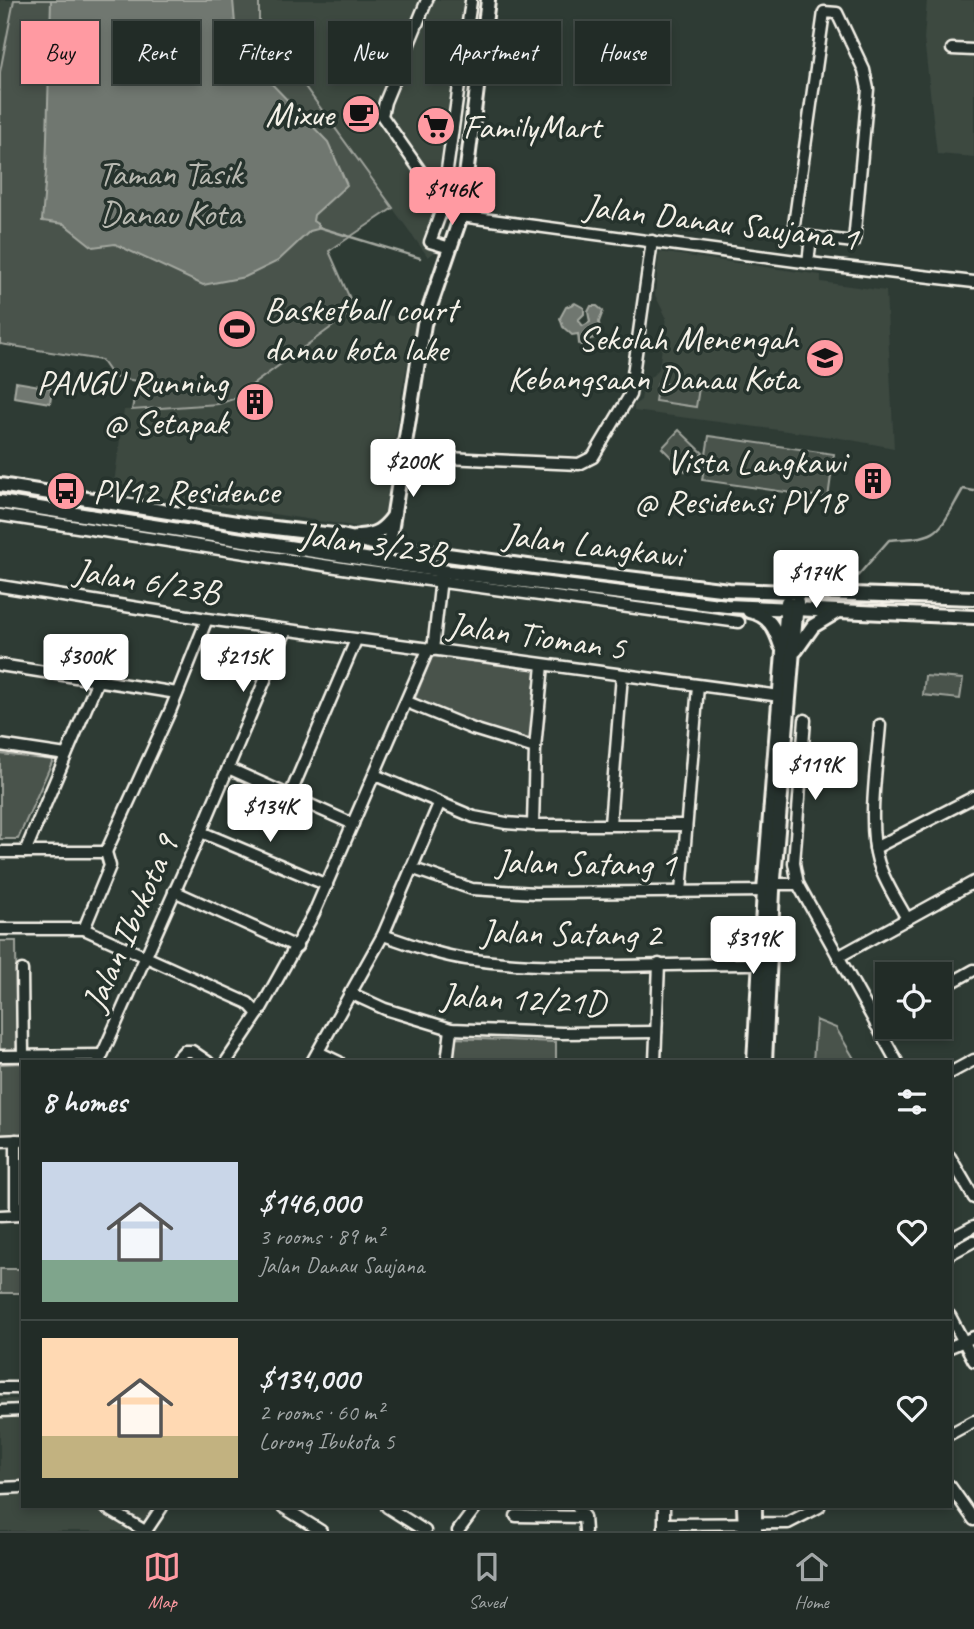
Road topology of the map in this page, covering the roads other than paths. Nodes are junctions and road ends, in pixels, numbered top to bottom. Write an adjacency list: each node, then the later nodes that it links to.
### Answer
1 (427, 0): 7 (street)
2 (466, 0): 3 (street)
3 (471, 1): 4 (street); 7 (street)
4 (487, 2): 8 (street)
5 (952, 49): 6 (street)
6 (974, 50)
7 (443, 203): 11 (street)
8 (461, 216): 10 (street, Jalan Danau Saujana 1); 11 (street)
9 (811, 237): 9 (street); 12 (street)
10 (652, 241): 12 (street, Jalan Danau Saujana 1); 14 (street)
11 (450, 248): 14 (street)
12 (808, 263): 13 (street, Jalan Danau Saujana 1)
13 (974, 282)
14 (404, 456): 18 (street)
15 (0, 485): 19 (street, Jalan Langkawi)
16 (0, 502): 21 (street, Jalan Langkawi)
17 (0, 515): 23 (street, Jalan 3/23B)
18 (393, 517): 19 (street); 20 (street)
19 (342, 536): 20 (street, Jalan Langkawi)
20 (388, 547): 21 (street); 22 (street); 25 (street, Jalan Langkawi)
21 (374, 560): 22 (street, Jalan Langkawi)
22 (401, 564): 23 (street, Jalan Langkawi)
23 (441, 576): 27 (street, Jalan Langkawi); 32 (street, Jalan 3/23B); 35 (street)
24 (0, 586): 31 (street, Jalan 6/23B)
25 (793, 592): 26 (street, Jalan Langkawi); 28 (street)
26 (974, 598)
27 (727, 606): 28 (street, Jalan Langkawi); 36 (street)
28 (792, 608): 29 (street, Jalan Langkawi); 36 (street)
29 (842, 609): 30 (street, Jalan Langkawi); 36 (street)
30 (974, 617)
31 (207, 620): 33 (street, Jalan 6/23B); 42 (street)
32 (739, 622)
33 (285, 630): 34 (street, Jalan Tioman 5); 50 (street, Jalan Ibukota 9)
34 (356, 640): 35 (street, Jalan Tioman 5); 52 (street)
35 (431, 650): 38 (street, Jalan Tioman 5); 44 (street)
36 (789, 654): 43 (street); 68 (street)
37 (0, 665): 40 (street)
38 (543, 665): 39 (street, Jalan Tioman 5); 48 (street)
39 (622, 675): 41 (street, Jalan Tioman 5); 56 (street)
40 (98, 680): 42 (street); 49 (street)
41 (698, 685): 43 (street, Jalan Tioman 5); 58 (street)
42 (177, 693): 63 (street)
43 (780, 696): 68 (street)
44 (407, 702): 48 (street); 51 (street)
45 (805, 720): 66 (street)
46 (880, 725): 60 (street)
47 (0, 745): 49 (street)
48 (535, 748): 57 (street)
49 (66, 755): 62 (street)
50 (229, 768): 52 (street); 59 (street, Jalan Ibukota 9)
51 (375, 775): 54 (street); 55 (street)
52 (290, 795): 55 (street)
53 (974, 797): 60 (street)
54 (439, 804): 57 (street); 64 (street)
55 (353, 824): 67 (street)
56 (610, 824): 57 (street); 58 (street)
57 (533, 825)
58 (686, 825): 70 (street)
59 (201, 832): 67 (street); 69 (street, Jalan Ibukota 9)
60 (875, 848): 71 (street)
61 (0, 852): 62 (street)
62 (25, 852): 63 (street)
63 (106, 852): 73 (street)
64 (411, 869): 70 (street, Jalan Satang 1); 74 (street)
65 (974, 882): 71 (street)
66 (798, 884): 68 (street, Jalan Satang 1); 77 (street)
67 (327, 885): 75 (street)
68 (770, 889): 70 (street, Jalan Satang 1); 79 (street); 101 (street)
69 (174, 891): 75 (street); 76 (street, Jalan Ibukota 9)
70 (681, 892)
71 (907, 919): 77 (street)
72 (0, 929): 73 (street)
73 (84, 929): 76 (street)
74 (383, 935): 78 (street, Jalan Satang 2); 83 (street)
75 (297, 947): 84 (street)
76 (146, 956): 84 (street); 92 (street, Jalan Ibukota 9)
77 (838, 957): 85 (street)
78 (659, 964): 79 (street, Jalan Satang 2); 87 (street)
79 (761, 964): 100 (street)
80 (22, 970): 90 (street)
81 (974, 970): 82 (street)
82 (952, 982)
83 (350, 993): 86 (street, Jalan 12/21D); 89 (street)
84 (258, 1014): 95 (street)
85 (875, 1023)
86 (451, 1029): 87 (street, Jalan 12/21D); 98 (street)
87 (656, 1032): 99 (street)
88 (884, 1039): 102 (street)
89 (318, 1052): 96 (street); 97 (street)
90 (23, 1055): 91 (street); 92 (street)
91 (0, 1056)
92 (100, 1059)
93 (176, 1060): 94 (street)
94 (205, 1060)
95 (227, 1060)
96 (313, 1060)
97 (335, 1060)
98 (447, 1060)
99 (655, 1060)
100 (754, 1060)
101 (765, 1060)
102 (896, 1060)
103 (974, 1060): 104 (street)
104 (952, 1072)
105 (19, 1140): 106 (street); 109 (street)
106 (0, 1141)
107 (952, 1160): 108 (street)
108 (974, 1198)
109 (20, 1215): 110 (street)
110 (0, 1216)
111 (974, 1226): 112 (street)
112 (952, 1238)
113 (974, 1241): 114 (street)
114 (952, 1253)
115 (952, 1318): 116 (street)
116 (969, 1339): 117 (street); 118 (street)
117 (952, 1346)
118 (974, 1361)
119 (0, 1388): 120 (street)
120 (21, 1388)
121 (21, 1410): 122 (street)
122 (0, 1411)
123 (974, 1420): 124 (street)
124 (952, 1433)
125 (21, 1487): 126 (street)
126 (0, 1488)
127 (952, 1488): 138 (street)
128 (107, 1508): 143 (street)
129 (161, 1508): 143 (street)
130 (285, 1508): 144 (street)
131 (389, 1508): 145 (street)
132 (475, 1508): 146 (street)
133 (578, 1508): 140 (street)
134 (664, 1508): 141 (street)
135 (744, 1508): 142 (street)
136 (755, 1508): 142 (street)
137 (816, 1508): 142 (street)
138 (972, 1513)
139 (516, 1516): 140 (street)
140 (584, 1517): 147 (street)
141 (664, 1527): 142 (street)
142 (750, 1528)
143 (145, 1531)
144 (321, 1531)
145 (425, 1531)
146 (458, 1531)
147 (585, 1531)

